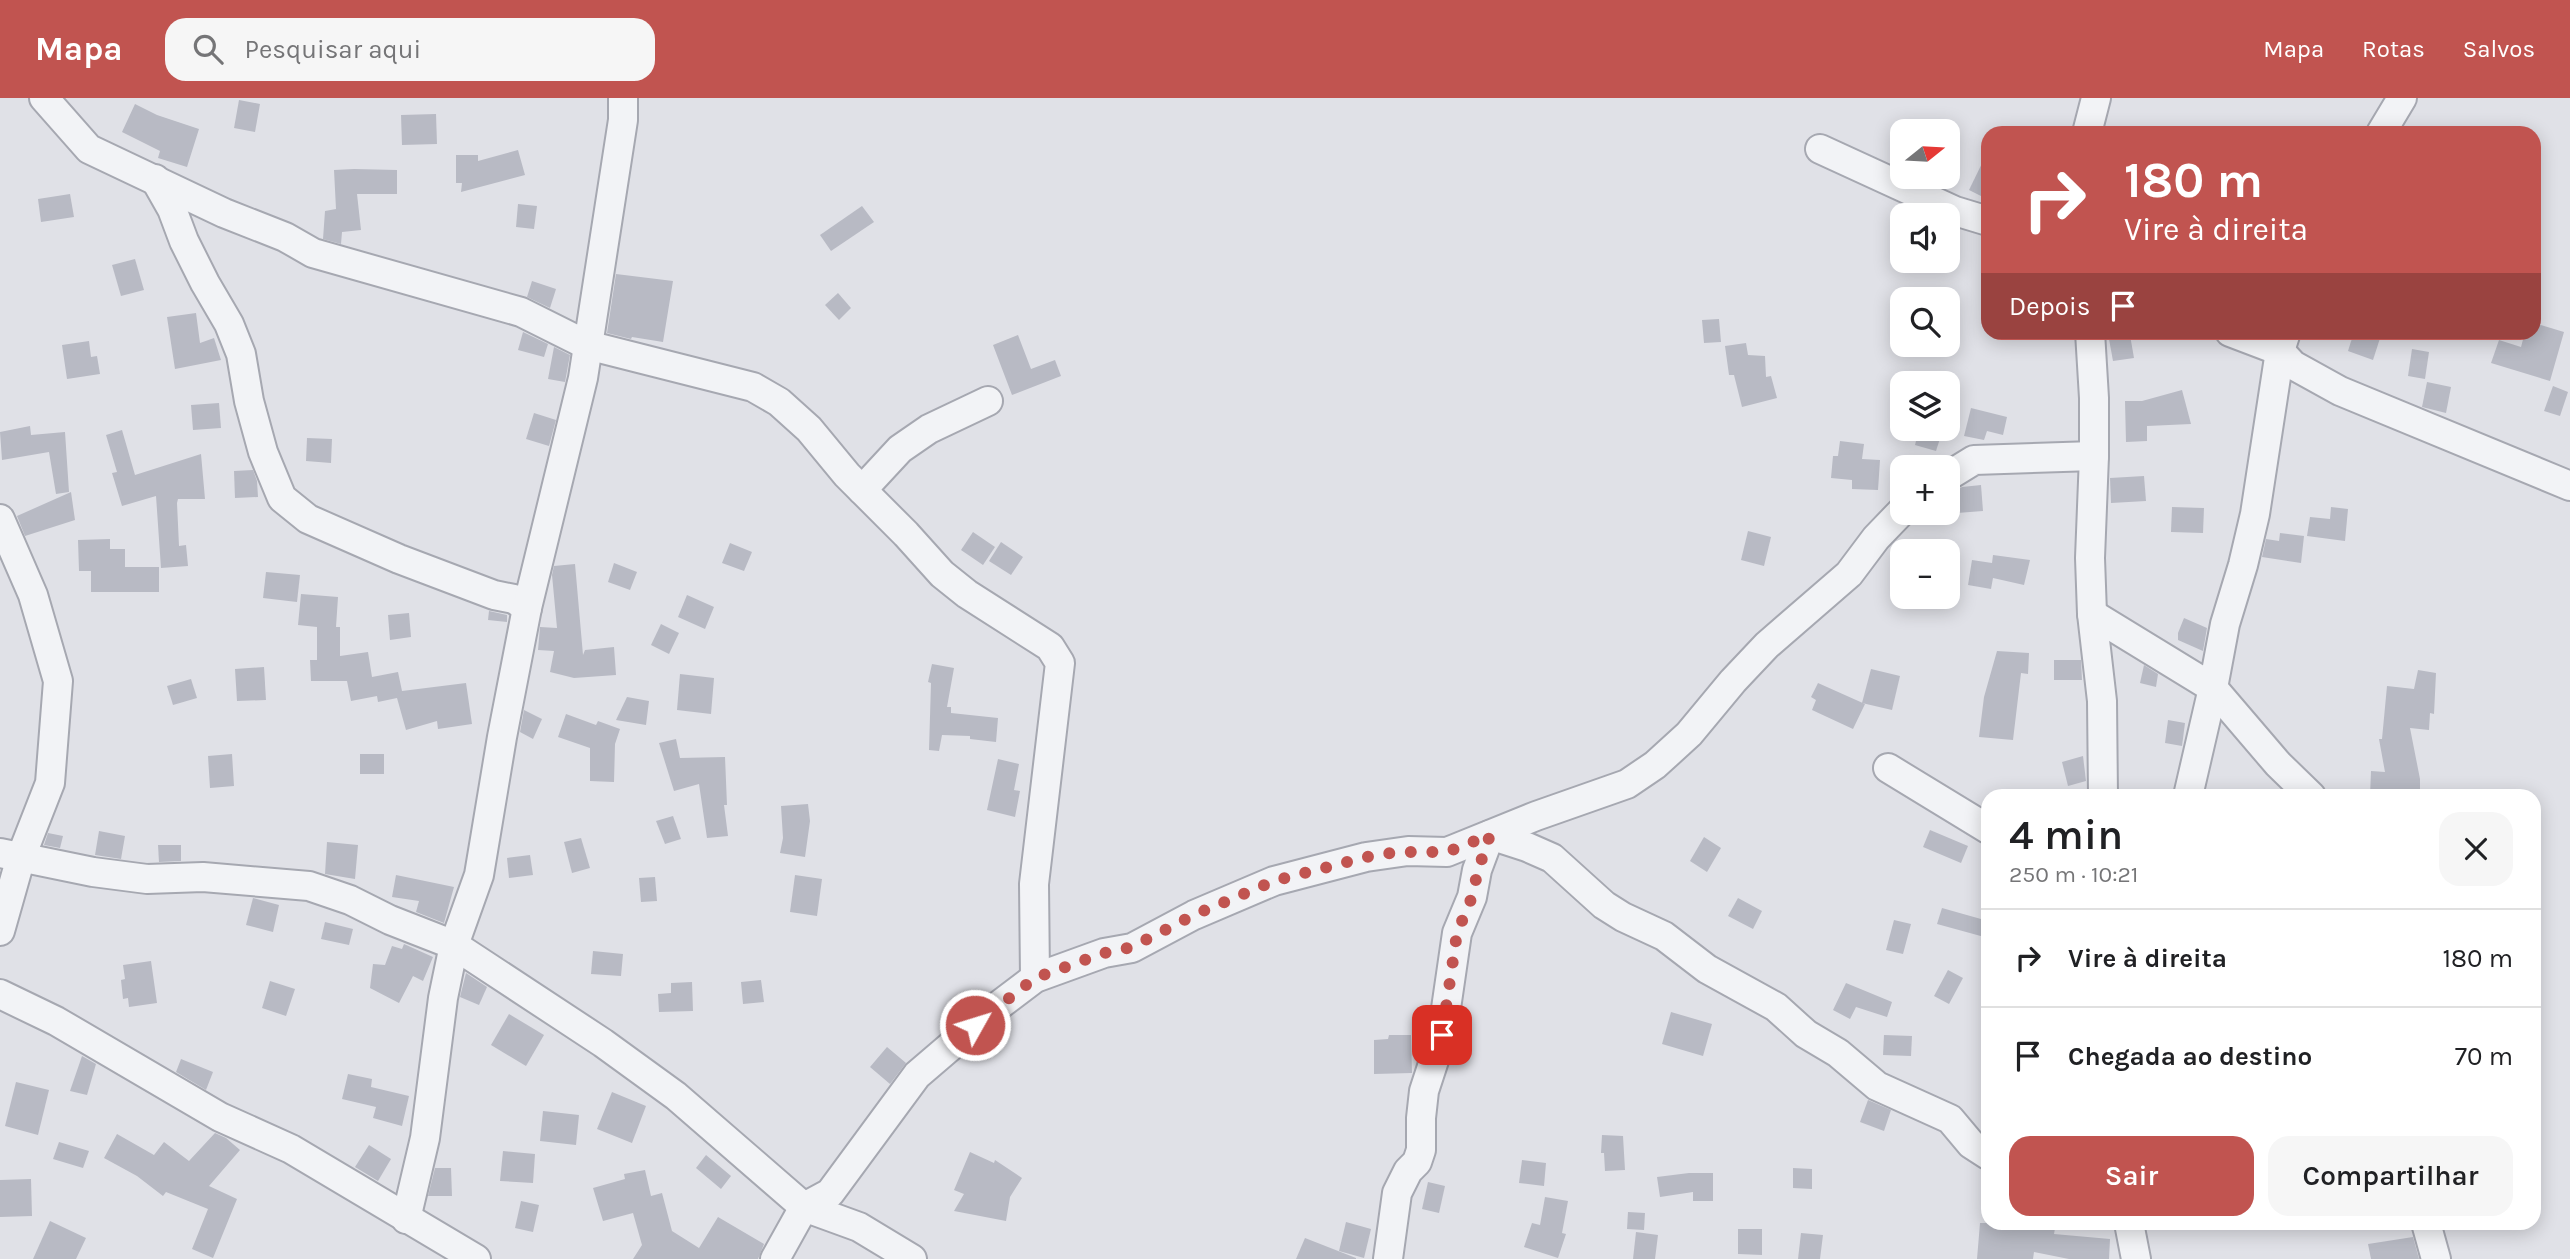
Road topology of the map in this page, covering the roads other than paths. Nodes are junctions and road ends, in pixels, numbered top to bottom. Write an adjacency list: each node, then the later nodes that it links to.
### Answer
1 (44, 98): 8 (street)
2 (623, 98): 12 (street)
3 (2096, 98): 5 (street)
4 (2402, 98): 6 (street)
5 (2089, 126)
6 (2385, 126)
7 (1820, 149): 9 (street)
8 (155, 179): 12 (street); 20 (street)
9 (1981, 219)
10 (2090, 340): 14 (street)
11 (2283, 342): 16 (street); 22 (street)
12 (587, 345): 17 (street); 20 (street)
13 (988, 401): 17 (street)
14 (2094, 456): 15 (street); 21 (street)
15 (1960, 469)
16 (2570, 486)
17 (862, 490): 32 (street)
18 (0, 519): 29 (street)
19 (1890, 523): 28 (street)
20 (527, 608): 31 (street)
21 (2092, 614): 22 (street); 24 (street)
22 (2213, 688): 25 (street); 26 (street)
23 (1888, 768): 27 (street)
24 (2103, 789)
25 (2190, 789)
26 (2304, 789)
27 (1981, 825)
28 (1490, 835): 32 (street); 34 (street); 42 (street)
29 (10, 855): 30 (street); 31 (street)
30 (0, 931)
31 (454, 946): 35 (street); 36 (street)
32 (1035, 978): 35 (street)
33 (0, 994): 36 (street)
34 (1981, 1150)
35 (804, 1207): 40 (street); 41 (street)
36 (406, 1219): 39 (street)
37 (2130, 1230): 43 (street)
38 (2428, 1230): 44 (street)
39 (476, 1259)
40 (775, 1259)
41 (912, 1259)
42 (1388, 1259)
43 (2136, 1259)
44 (2436, 1259)

